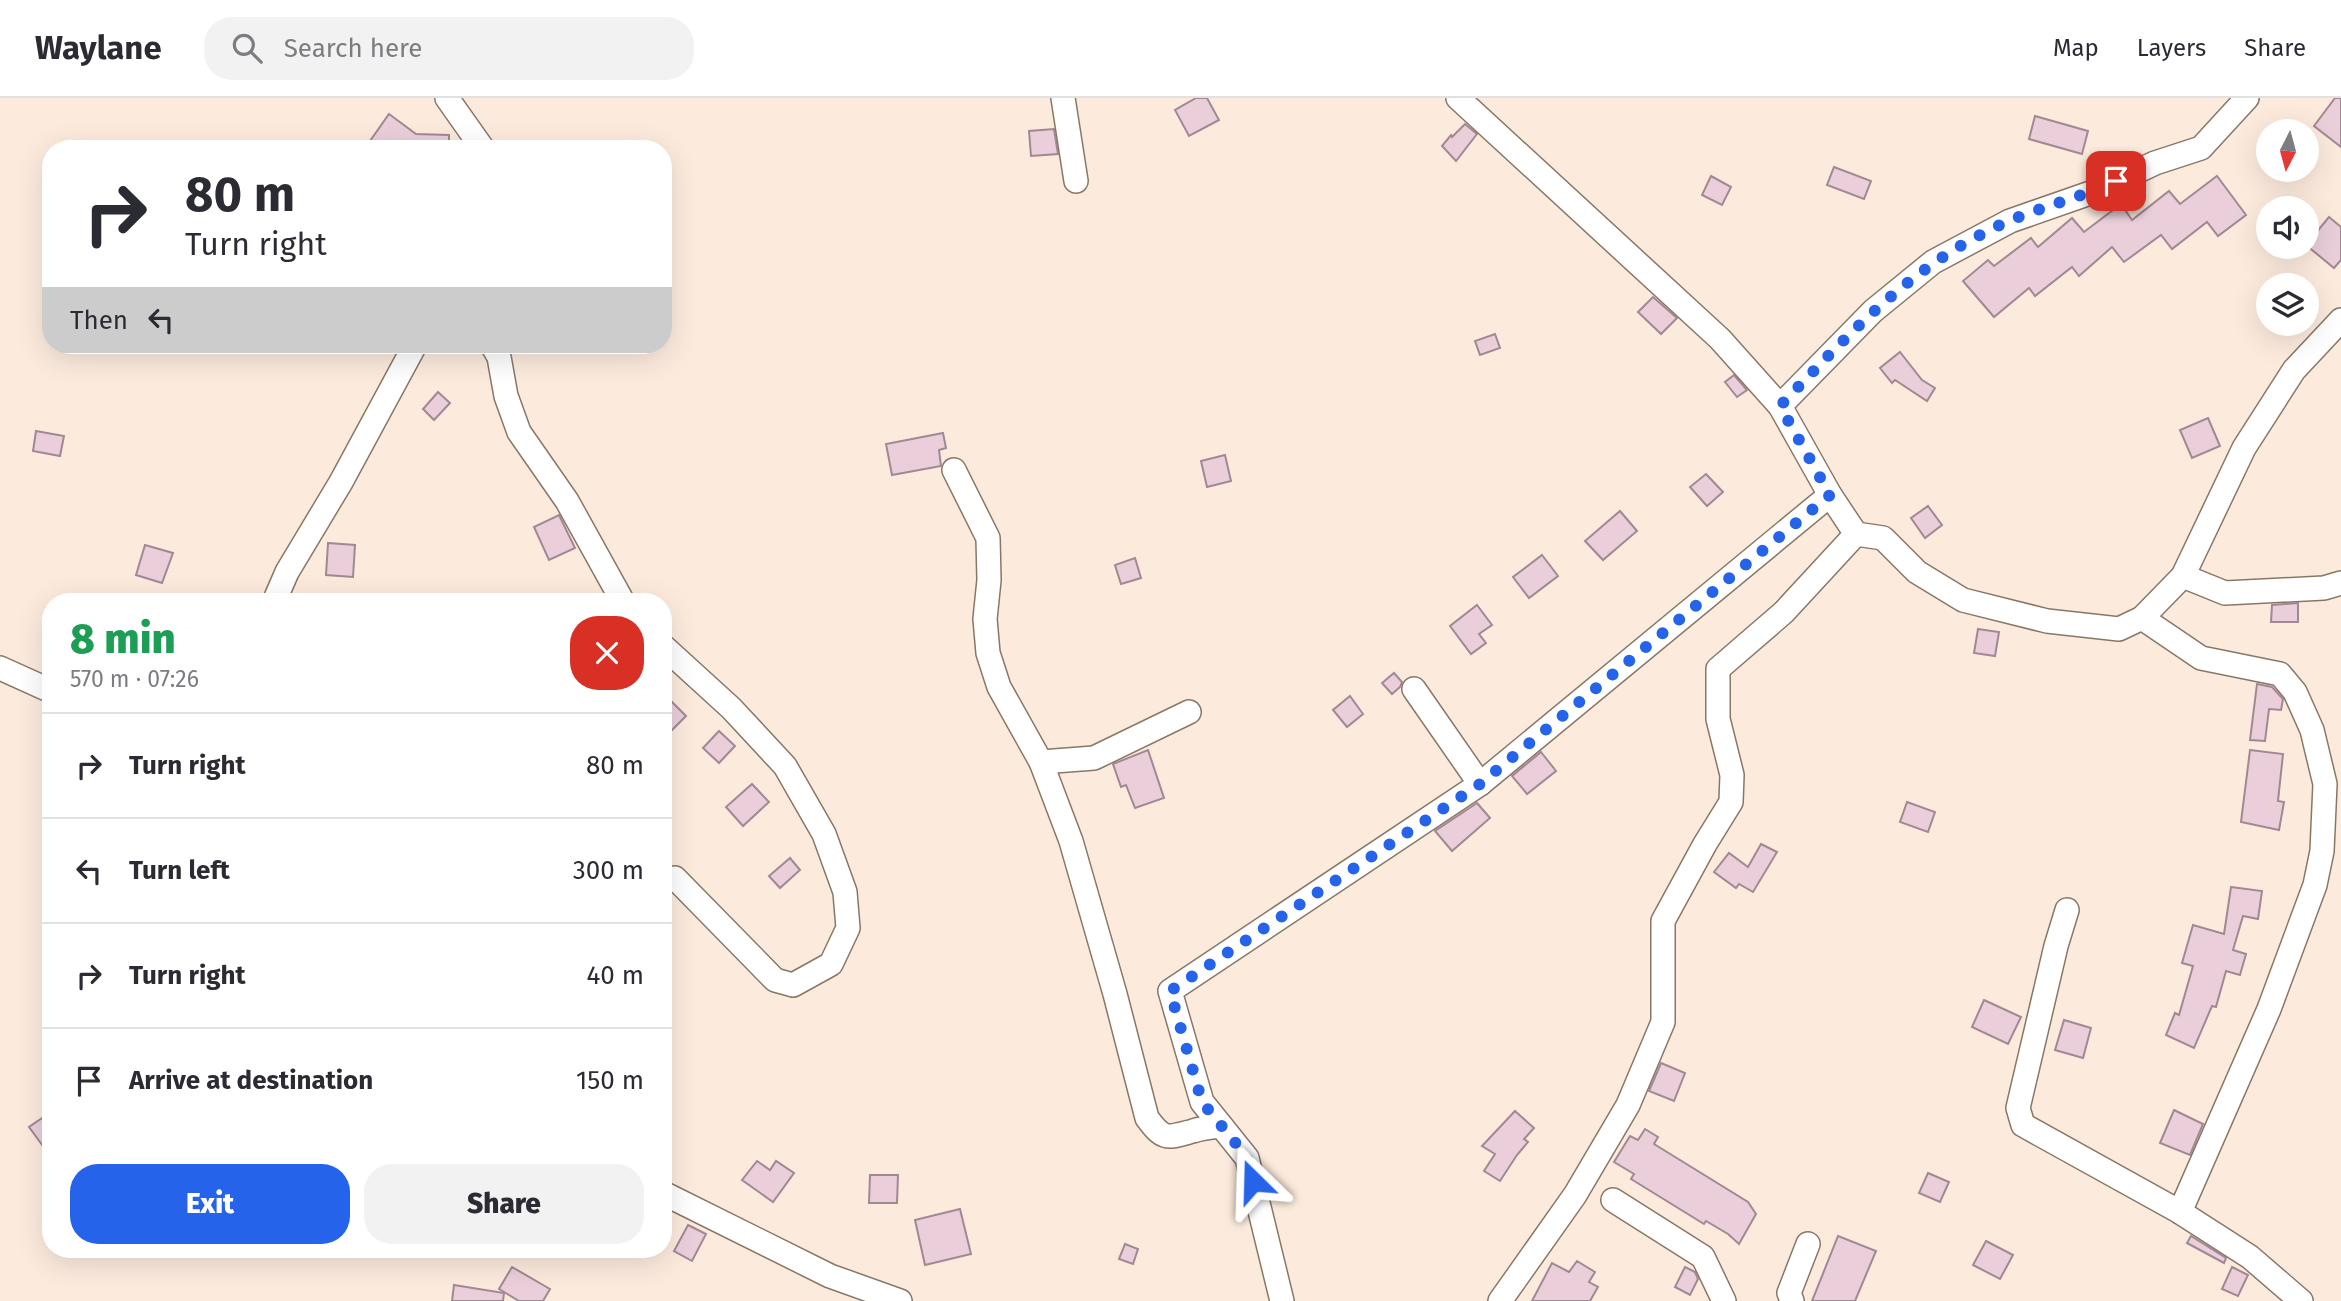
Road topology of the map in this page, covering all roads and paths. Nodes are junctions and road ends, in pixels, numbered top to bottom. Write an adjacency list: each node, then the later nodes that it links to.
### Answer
1 (447, 98): 5 (street)
2 (1063, 98): 6 (street)
3 (1458, 98): 10 (street)
4 (2247, 98): 10 (street)
5 (477, 140)
6 (1076, 181)
7 (2341, 320): 14 (street)
8 (410, 354): 16 (street)
9 (497, 354): 17 (street)
10 (1780, 406): 12 (street)
11 (954, 470): 24 (street)
12 (1830, 495): 13 (street); 25 (street)
13 (1856, 534): 18 (street); 35 (street)
14 (2183, 576): 15 (street); 18 (street)
15 (2341, 583)
16 (278, 593)
17 (618, 593)
18 (2142, 618): 31 (street)
19 (672, 654): 26 (street)
20 (0, 667): 21 (street)
21 (42, 687)
22 (1414, 690): 25 (street)
23 (1189, 712): 24 (street)
24 (1041, 762): 28 (street)
25 (1480, 784): 28 (street)
26 (675, 878)
27 (2067, 910): 31 (street)
28 (1221, 1126): 34 (street)
29 (672, 1197): 33 (street)
30 (1613, 1200): 36 (street)
31 (2180, 1212): 38 (street)
32 (1808, 1244): 37 (street)
33 (900, 1301)
34 (1282, 1301)
35 (1500, 1301)
36 (1724, 1301)
37 (1792, 1301)
38 (2301, 1301)

